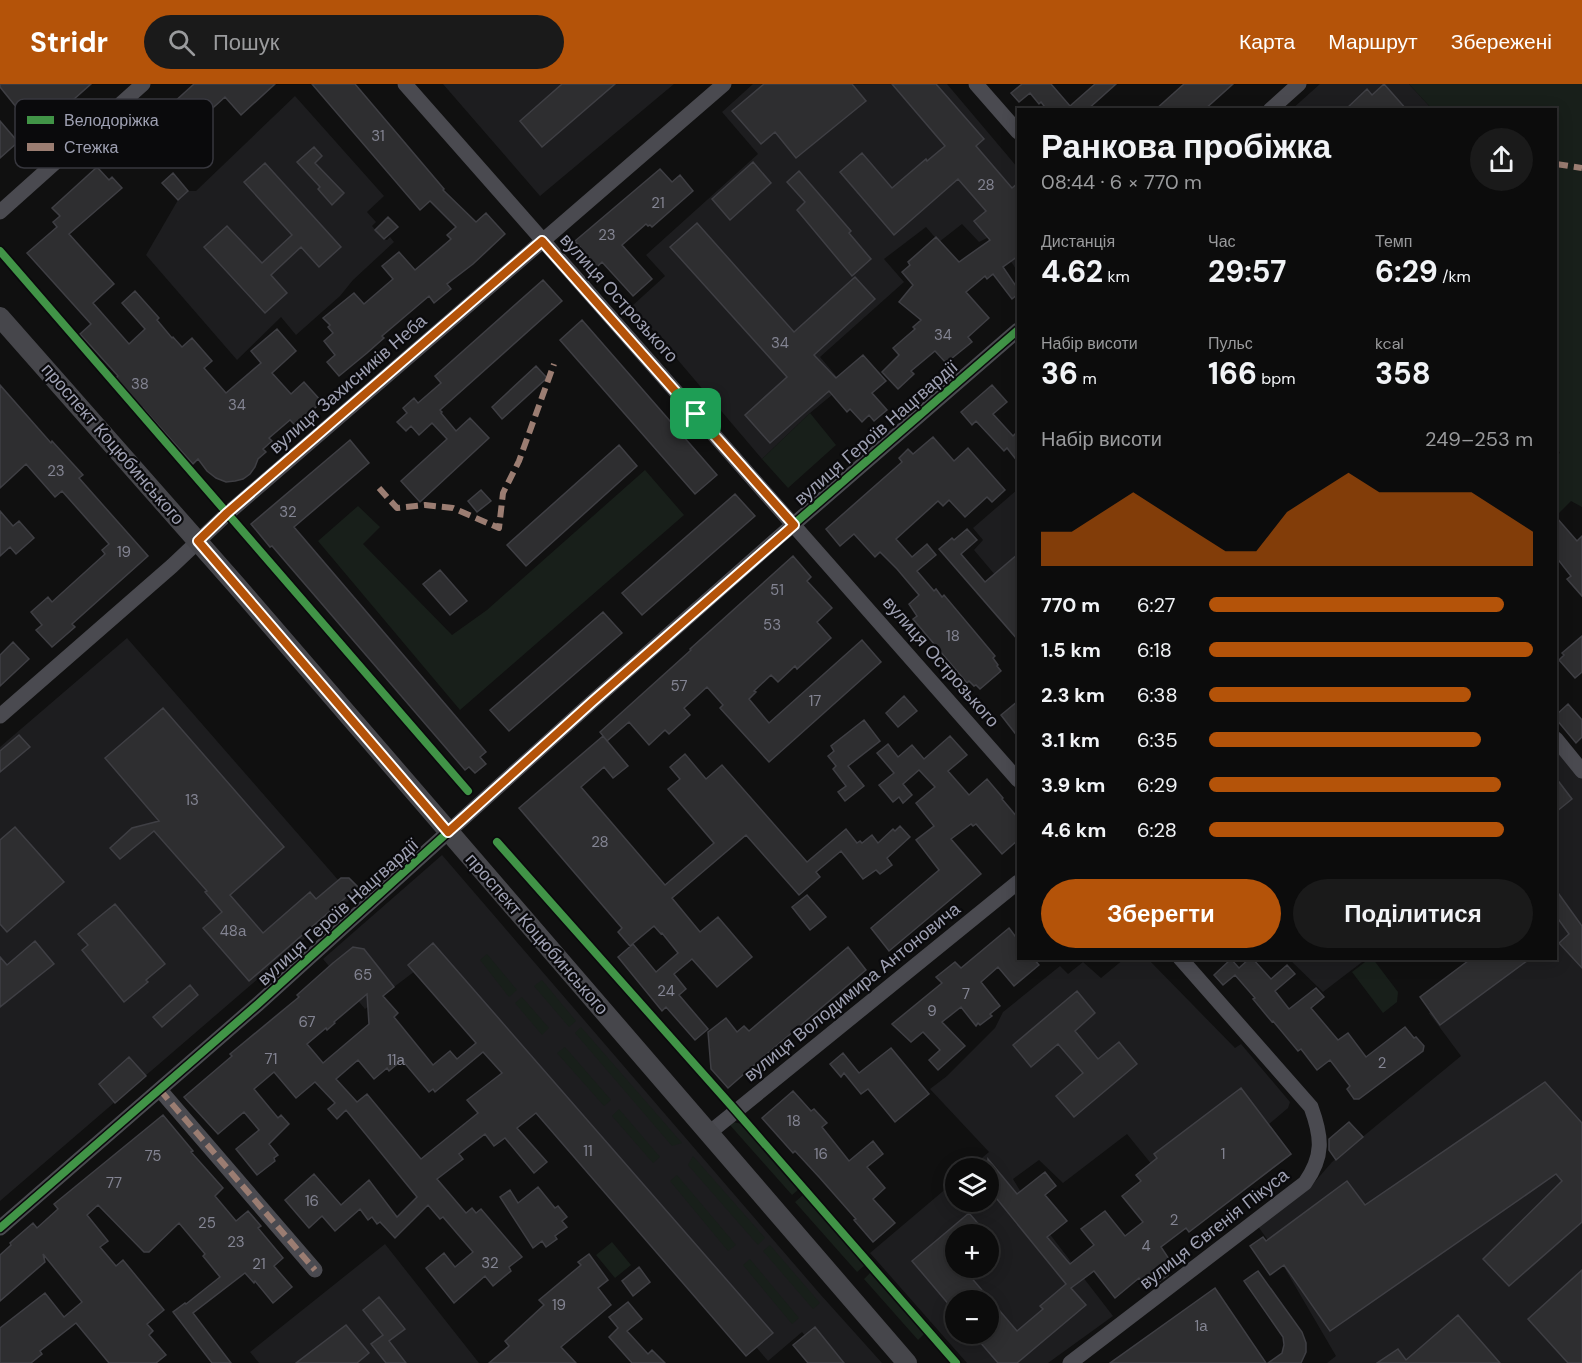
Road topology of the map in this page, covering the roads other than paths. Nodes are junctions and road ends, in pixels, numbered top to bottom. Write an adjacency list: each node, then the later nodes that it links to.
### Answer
1 (143, 84): 6 (street)
2 (405, 84): 11 (street, вулиця Острозького)
3 (724, 84): 11 (street, вулиця Захисників Неба)
4 (976, 84): 8 (street)
5 (1299, 84): 7 (street)
6 (126, 99)
7 (1272, 108)
8 (1017, 131)
9 (49, 168): 10 (street)
10 (0, 212)
11 (542, 241): 14 (street, вулиця Острозького); 15 (street, вулиця Захисників Неба)
12 (0, 317): 15 (main road, проспект Коцюбинського)
13 (1017, 331): 14 (street, вулиця Героїв Нацгвардії)
14 (794, 525): 19 (street, вулиця Острозького); 20 (street, вулиця Героїв Нацгвардії)
15 (198, 541): 16 (street, вулиця Захисників Неба); 20 (main road, проспект Коцюбинського)
16 (0, 716)
17 (1557, 740): 18 (street)
18 (1582, 771)
19 (1017, 779)
20 (448, 832): 23 (street, вулиця Героїв Нацгвардії); 24 (main road, проспект Коцюбинського)
21 (1017, 883): 24 (street, вулиця Володимира Антоновича)
22 (1182, 960): 28 (street, вулиця Євгенія Пікуса)
23 (160, 1090): 25 (street, вулиця Героїв Нацгвардії); 26 (street)
24 (709, 1133): 27 (main road, проспект Коцюбинського)
25 (0, 1228)
26 (315, 1270)
27 (907, 1363)
28 (1070, 1363)

